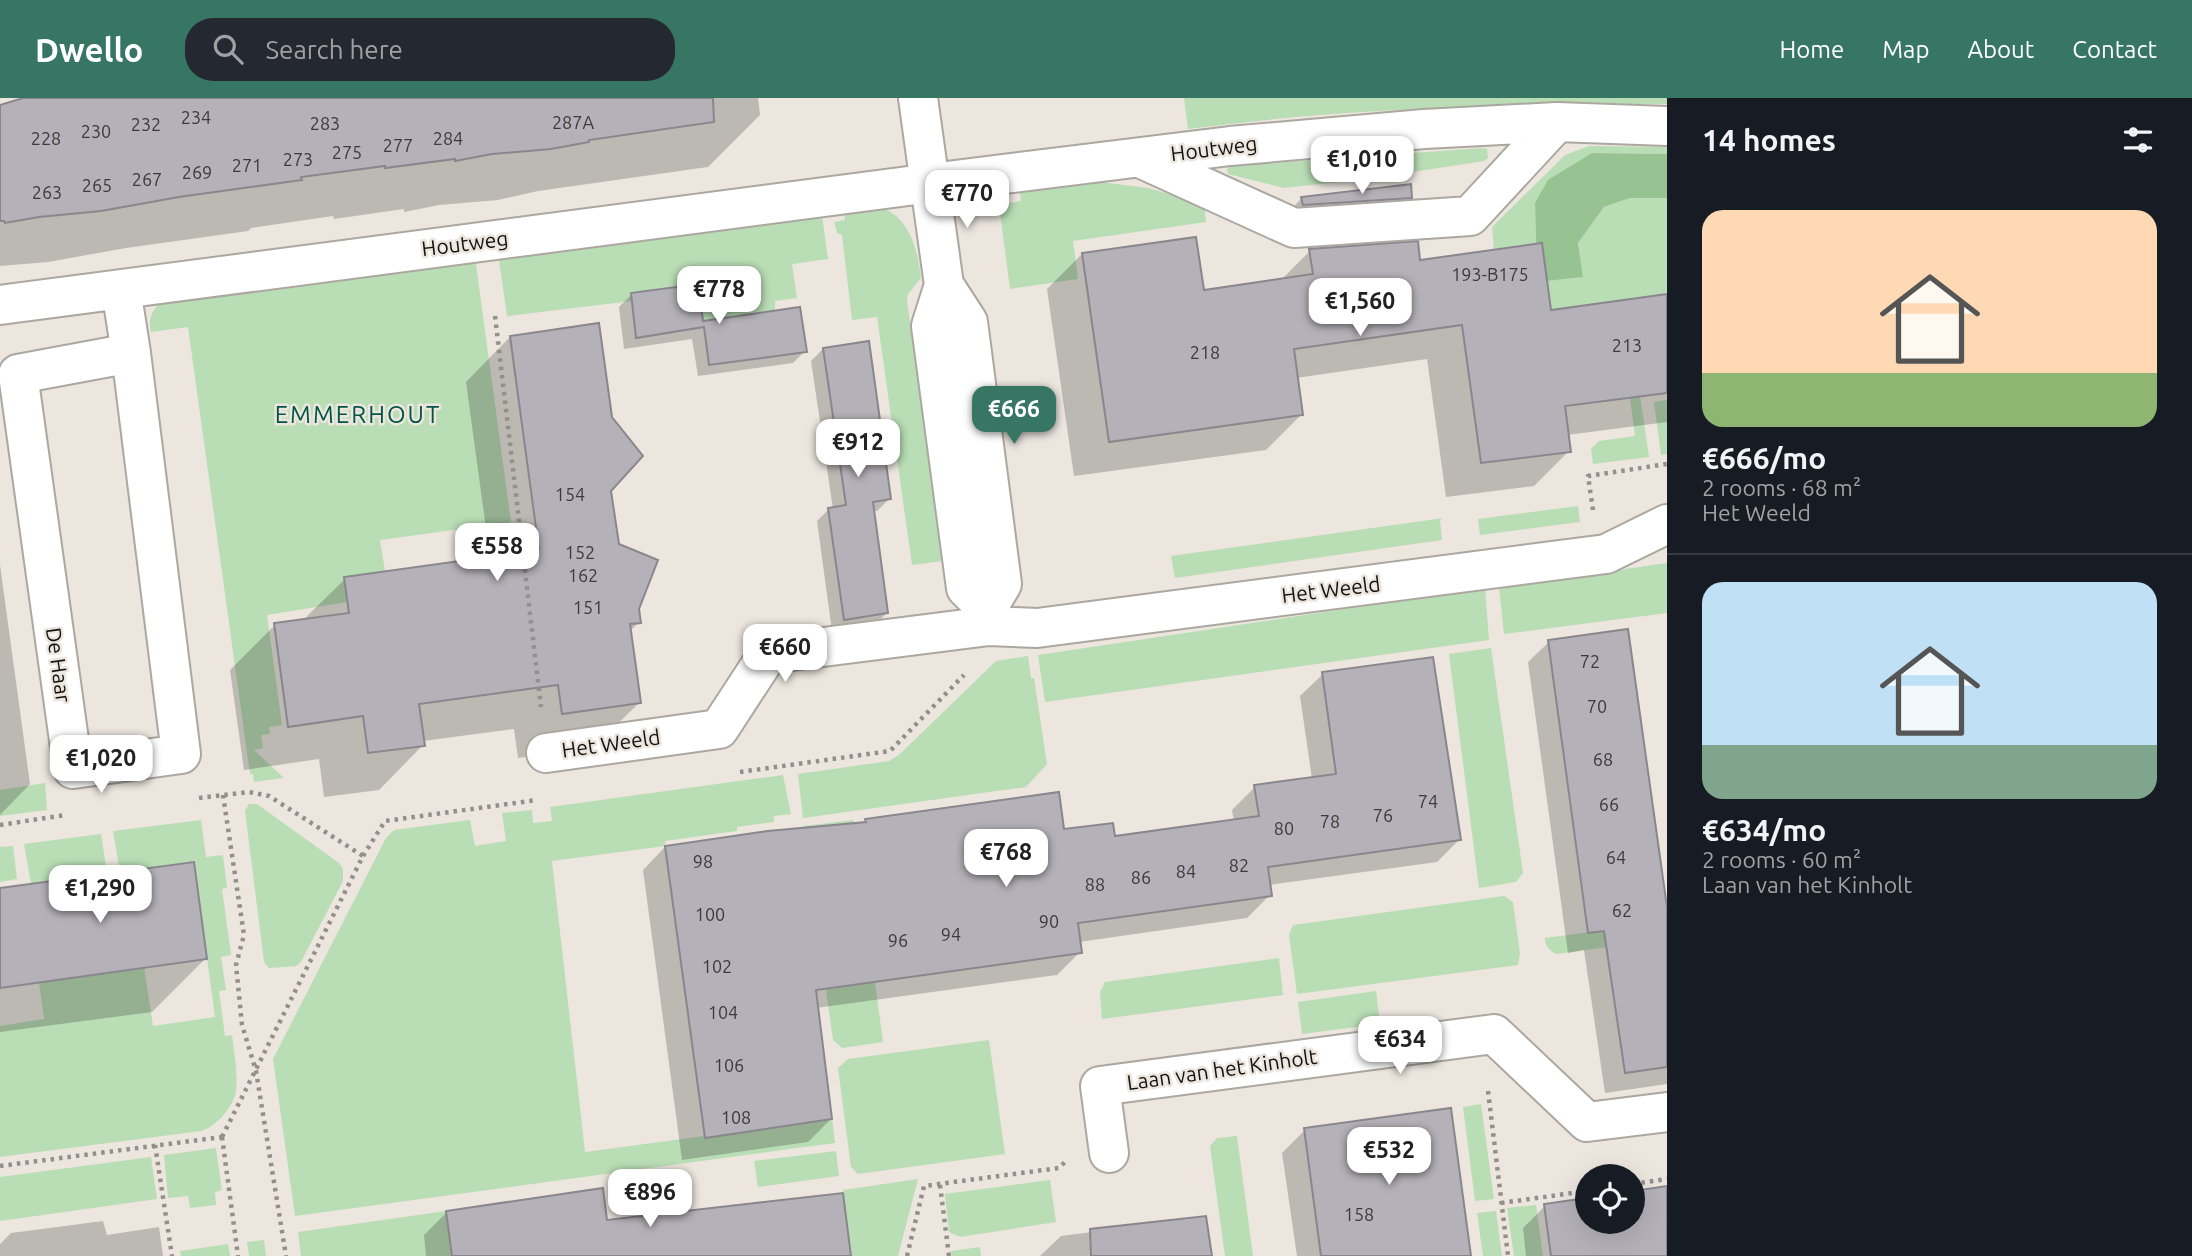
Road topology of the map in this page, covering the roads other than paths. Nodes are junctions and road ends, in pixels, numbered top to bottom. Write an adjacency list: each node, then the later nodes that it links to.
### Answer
1 (918, 98): 5 (street)
2 (1557, 122): 3 (street, Houtweg); 4 (street, Houtweg); 4 (street)
3 (1667, 126)
4 (1142, 159): 5 (street, Houtweg)
5 (931, 183): 6 (street, Houtweg); 10 (street)
6 (121, 289): 7 (street, Houtweg); 8 (street, De Haar)
7 (0, 305)
8 (131, 353): 8 (street, De Haar)
9 (1667, 524): 10 (street, Het Weeld)
10 (988, 618): 11 (street, Het Weeld)
11 (546, 753)
12 (1667, 1112): 13 (street, Laan van het Kinholt)
13 (1108, 1149)

